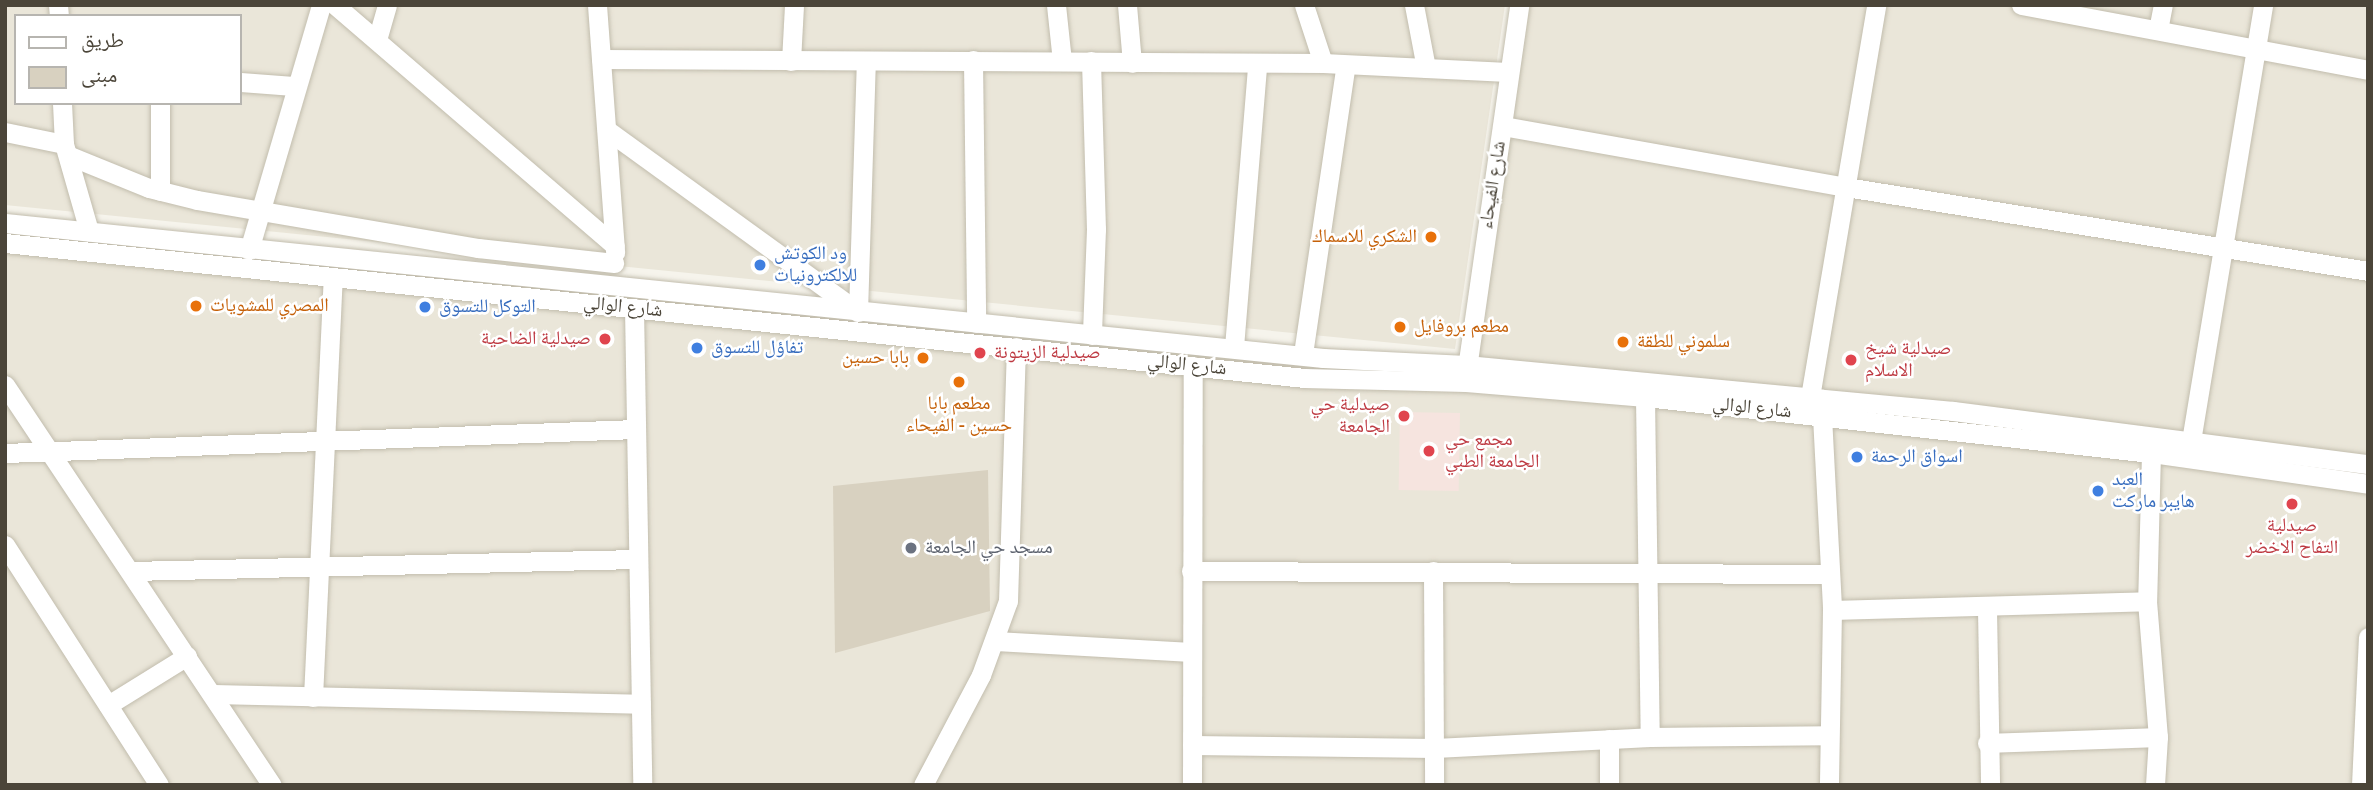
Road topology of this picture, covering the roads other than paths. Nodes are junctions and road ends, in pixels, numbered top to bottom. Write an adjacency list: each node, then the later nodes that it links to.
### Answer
1 (321, 5): 32 (street)
2 (335, 5): 16 (street)
3 (387, 5): 16 (street)
4 (597, 5): 18 (street)
5 (794, 5): 20 (street)
6 (1056, 5): 22 (street)
7 (1127, 5): 24 (street)
8 (1304, 5): 25 (street)
9 (1414, 5): 28 (street)
10 (1520, 5): 30 (street, شارع الفيحاء)
11 (1876, 5): 39 (street)
12 (2021, 5): 15 (street)
13 (2162, 5): 15 (street)
14 (2263, 5): 17 (street)
15 (2158, 30): 17 (street)
16 (377, 40): 47 (street)
17 (2256, 50): 29 (street); 45 (street)
18 (601, 59): 20 (street); 36 (street)
19 (973, 60): 21 (street); 22 (street); 53 (street)
20 (791, 61): 21 (street)
21 (866, 61): 52 (street)
22 (1062, 61): 23 (street)
23 (1091, 61): 24 (street); 54 (street)
24 (1132, 63): 26 (street)
25 (1323, 63): 26 (street); 27 (street)
26 (1257, 66): 56 (street)
27 (1345, 68): 28 (street); 57 (street)
28 (1426, 68): 30 (street)
29 (2368, 70)
30 (1508, 72): 35 (street, شارع الفيحاء)
31 (242, 82): 32 (street)
32 (294, 86): 41 (street)
33 (62, 105): 38 (street)
34 (160, 105): 40 (street)
35 (1503, 126): 39 (street); 59 (street, شارع الفيحاء)
36 (607, 131): 47 (street); 52 (street)
37 (5, 132): 38 (street)
38 (67, 150): 40 (street); 43 (street)
39 (1846, 187): 45 (street); 62 (street)
40 (160, 191): 41 (street)
41 (259, 210): 46 (street); 47 (street)
42 (5, 223): 43 (street, شارع الوالي)
43 (89, 231): 46 (street, شارع الوالي)
44 (5, 243): 49 (street, شارع الوالي)
45 (2223, 247): 48 (street); 66 (street)
46 (249, 250): 50 (street, شارع الوالي)
47 (615, 255): 50 (street)
48 (2368, 271)
49 (333, 279): 51 (street, شارع الوالي); 65 (street)
50 (615, 287): 52 (street, شارع الوالي)
51 (634, 307): 55 (street, شارع الوالي); 64 (street)
52 (858, 312): 53 (street, شارع الوالي)
53 (976, 323): 54 (street, شارع الوالي)
54 (1092, 335): 56 (street, شارع الوالي)
55 (1016, 347): 58 (street, شارع الوالي); 84 (street)
56 (1234, 347): 57 (street, شارع الوالي)
57 (1303, 354): 59 (street, شارع الوالي)
58 (1193, 366): 59 (street, شارع الوالي); 76 (street)
59 (1466, 373): 61 (street, شارع الوالي); 62 (street, شارع الوالي)
60 (5, 385): 67 (street)
61 (1645, 397): 63 (street, شارع الوالي); 78 (street)
62 (1810, 397): 66 (street, شارع الوالي)
63 (1822, 416): 69 (street, شارع الوالي); 79 (street)
64 (636, 429): 65 (street); 73 (street)
65 (327, 441): 67 (street); 74 (street)
66 (2191, 441): 70 (street, شارع الوالي)
67 (48, 451): 68 (street); 75 (street)
68 (5, 453)
69 (2151, 453): 71 (street, شارع الوالي); 80 (street)
70 (2368, 464)
71 (2368, 484)
72 (5, 545): 90 (street)
73 (638, 559): 74 (street); 89 (street)
74 (319, 568): 75 (street); 88 (street)
75 (131, 571): 86 (street)
76 (1191, 571): 77 (street); 85 (street)
77 (1433, 571): 78 (street); 97 (street)
78 (1647, 572): 79 (street); 92 (street)
79 (1827, 574): 82 (street)
80 (2147, 601): 81 (street); 93 (street)
81 (1987, 609): 82 (street); 95 (street)
82 (1832, 610): 91 (street)
83 (2368, 637): 108 (street)
84 (996, 641): 85 (street); 101 (street)
85 (1191, 652): 96 (street)
86 (187, 656): 87 (street); 90 (street)
87 (212, 694): 88 (street); 99 (street)
88 (313, 697): 89 (street)
89 (641, 704): 100 (street)
90 (108, 705): 98 (street)
91 (1829, 735): 92 (street); 105 (street)
92 (1650, 737): 94 (street)
93 (2158, 737): 95 (street); 107 (street)
94 (1609, 739): 97 (street); 104 (street)
95 (1987, 743): 106 (street)
96 (1192, 746): 97 (street); 102 (street)
97 (1435, 748): 103 (street)
98 (159, 785)
99 (272, 785)
100 (642, 785)
101 (923, 785)
102 (1192, 785)
103 (1434, 785)
104 (1609, 785)
105 (1829, 785)
106 (1990, 785)
107 (2155, 785)
108 (2361, 785)

